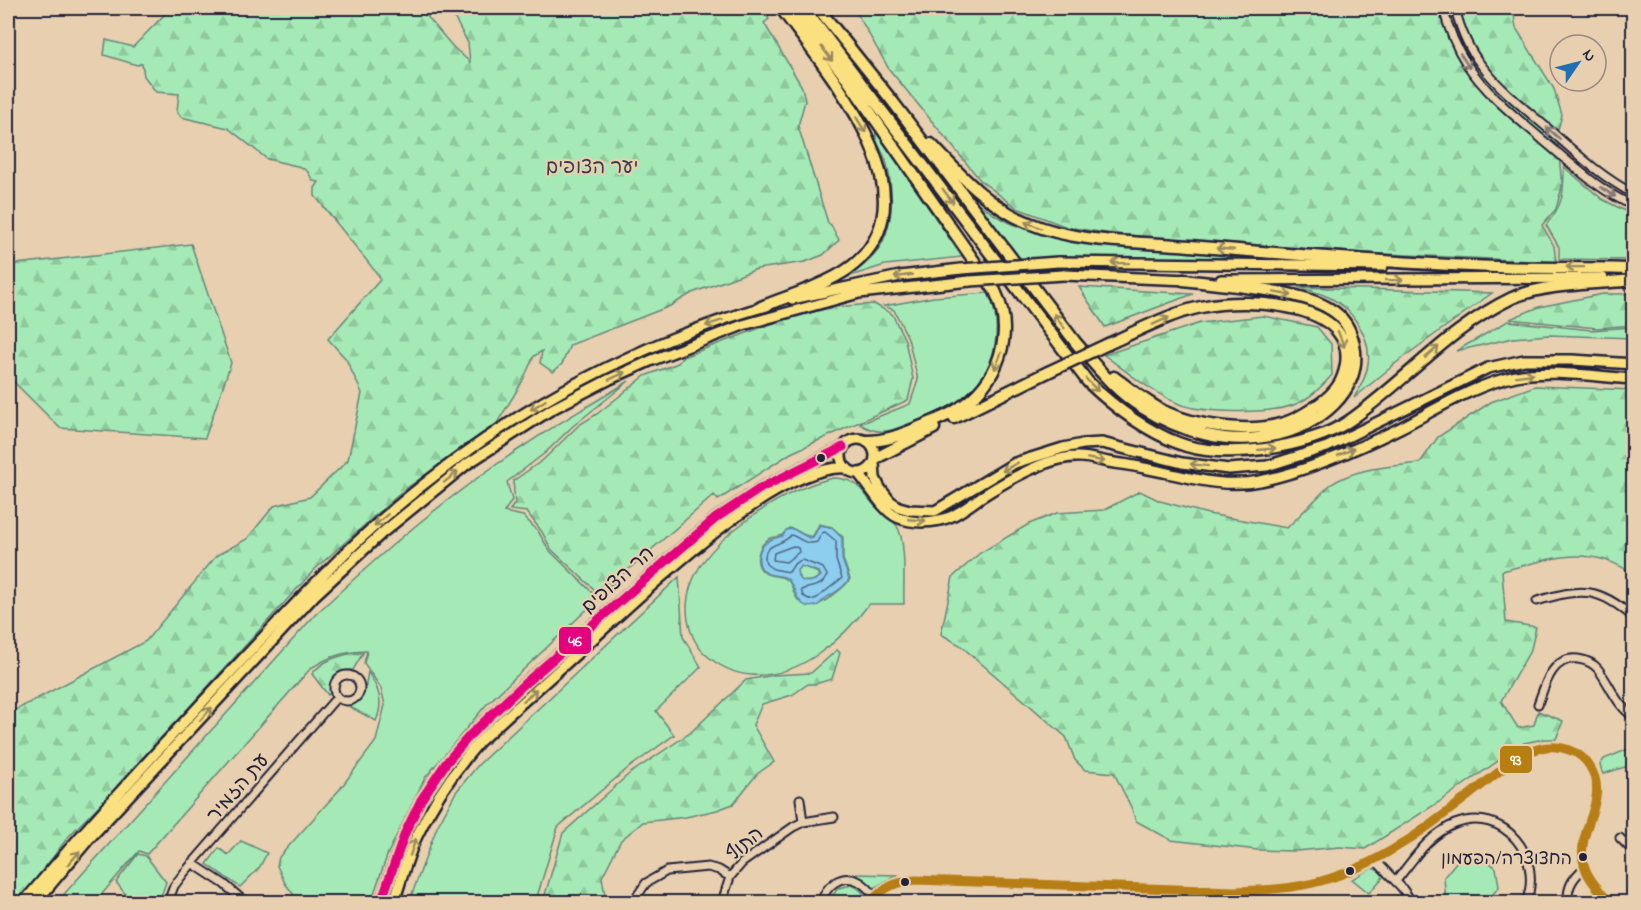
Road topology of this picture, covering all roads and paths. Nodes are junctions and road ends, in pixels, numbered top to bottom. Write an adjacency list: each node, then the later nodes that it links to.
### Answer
1 (781, 8): 14 (highway, one-way to 14)
2 (792, 8): 18 (highway, one-way to 18)
3 (804, 8): 13 (highway, one-way to 13)
4 (818, 8): 7 (highway)
5 (1443, 8): 9 (street, one-way to 9)
6 (1455, 8): 8 (street, one-way to 6)
7 (893, 102): 10 (highway, one-way to 7); 15 (highway, one-way to 7)
8 (1634, 194)
9 (1634, 206)
10 (1472, 267): 11 (highway, one-way to 10); 14 (main road, one-way to 14, bridge)
11 (1634, 269)
12 (1183, 280): 13 (main road, one-way to 13); 15 (highway, one-way to 15); 41 (main road, one-way to 12, bridge)
13 (1634, 280)
14 (760, 307): 40 (main road, one-way to 40)
15 (1089, 359): 20 (highway, one-way to 15, bridge)
16 (1634, 364): 20 (main road, one-way to 20)
17 (1634, 379): 22 (main road, one-way to 17)
18 (867, 441): 19 (main road); 20 (main road)
19 (843, 447): 21 (main road); 44 (main road, הר הצופים)
20 (875, 460): 22 (main road)
21 (847, 468): 22 (main road); 45 (main road, הר הצופים, one-way to 21)
22 (858, 473)
23 (1537, 601): 24 (street)
24 (1634, 618)
25 (337, 697): 34 (street, עת הזמיר)
26 (1538, 704): 27 (street)
27 (1634, 717)
28 (800, 799): 30 (street)
29 (834, 817): 30 (street, התוף)
30 (803, 822): 36 (street, התוף)
31 (1620, 838): 32 (street)
32 (1634, 852)
33 (1375, 860): 35 (street); 37 (street); 38 (street)
34 (192, 863): 42 (street, עת הזמיר); 43 (street)
35 (1585, 867): 52 (street); 53 (street)
36 (730, 876): 46 (street); 47 (street, התוף)
37 (1396, 881): 50 (street); 51 (street)
38 (1086, 885): 39 (street); 49 (street)
39 (873, 900): 48 (street)
40 (24, 903)
41 (36, 903)
42 (168, 903)
43 (245, 903)
44 (381, 903)
45 (394, 903)
46 (633, 903)
47 (722, 903)
48 (822, 903)
49 (1085, 903)
50 (1412, 903)
51 (1526, 903)
52 (1568, 903)
53 (1609, 903)

